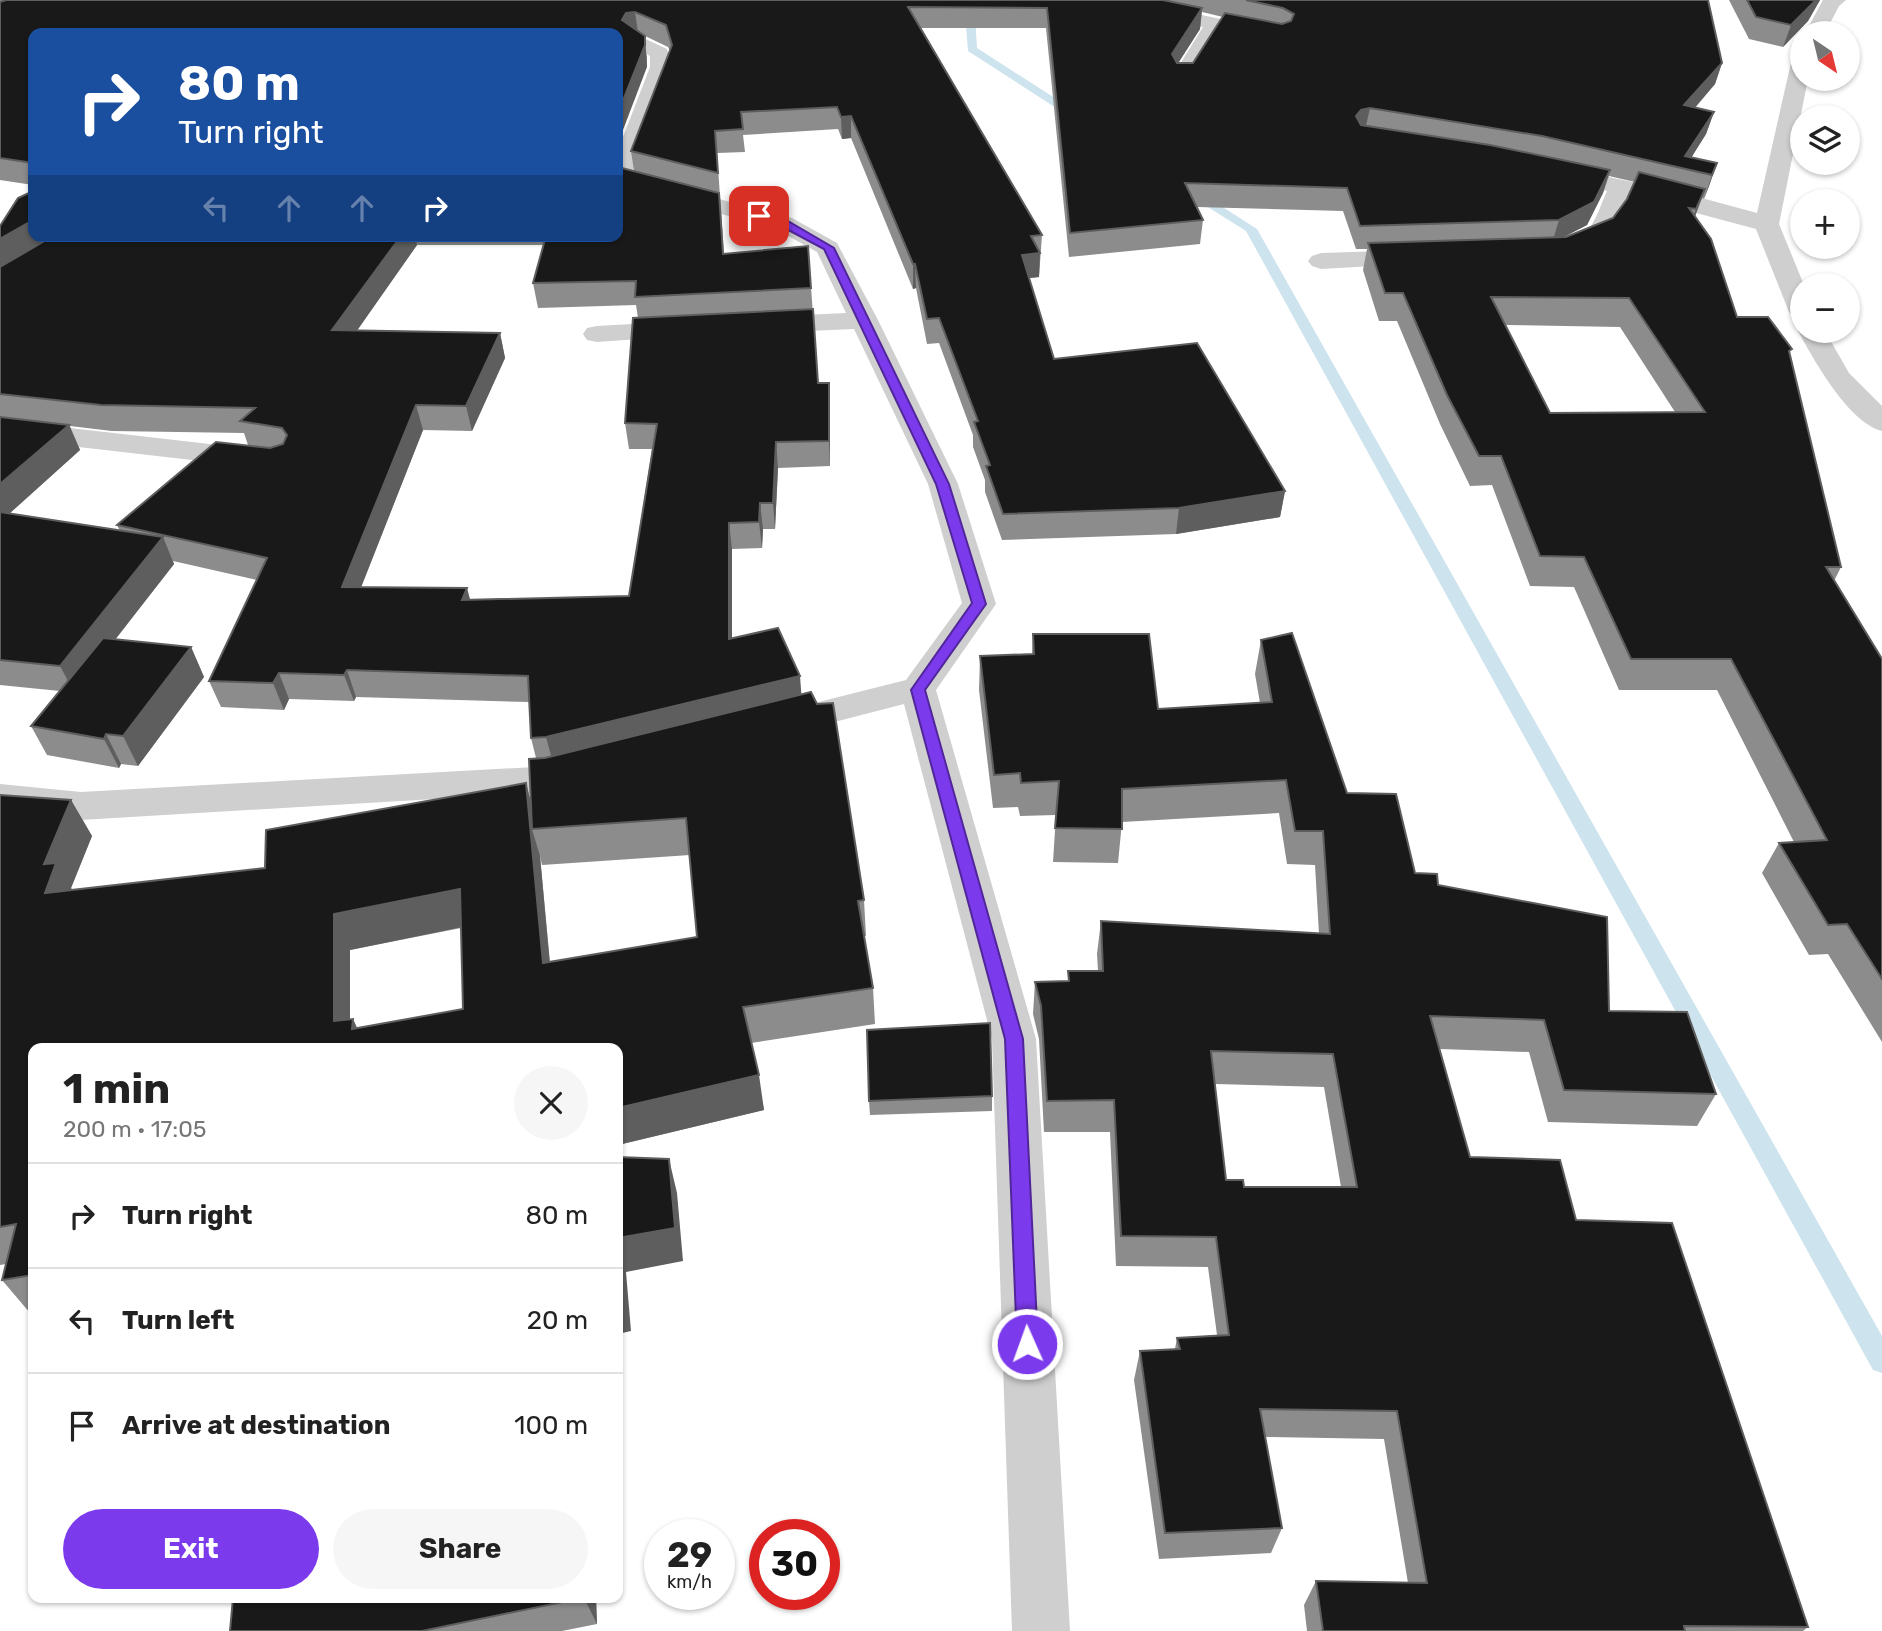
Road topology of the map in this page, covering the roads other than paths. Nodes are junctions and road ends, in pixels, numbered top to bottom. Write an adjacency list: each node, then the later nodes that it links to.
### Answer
1 (1103, 0): 4 (street)
2 (1831, 1): 3 (street)
3 (1821, 21)
4 (1215, 24): 5 (street); 7 (street)
5 (1279, 37)
6 (637, 41): 9 (street)
7 (1183, 77)
8 (1795, 91): 13 (street)
9 (623, 167)
10 (1527, 167): 12 (street)
11 (623, 181): 18 (street)
12 (1620, 188): 13 (street); 14 (street)
13 (1767, 224): 17 (street)
14 (1543, 254)
15 (1446, 257): 16 (street)
16 (1321, 261)
17 (1790, 282)
18 (865, 320): 19 (street); 24 (street)
19 (597, 334)
20 (1819, 343): 21 (street)
21 (1882, 422)
22 (0, 429): 23 (street)
23 (279, 461)
24 (918, 690): 25 (street); 28 (street)
25 (750, 731)
26 (619, 763): 27 (street)
27 (0, 798)
28 (1033, 1628)

